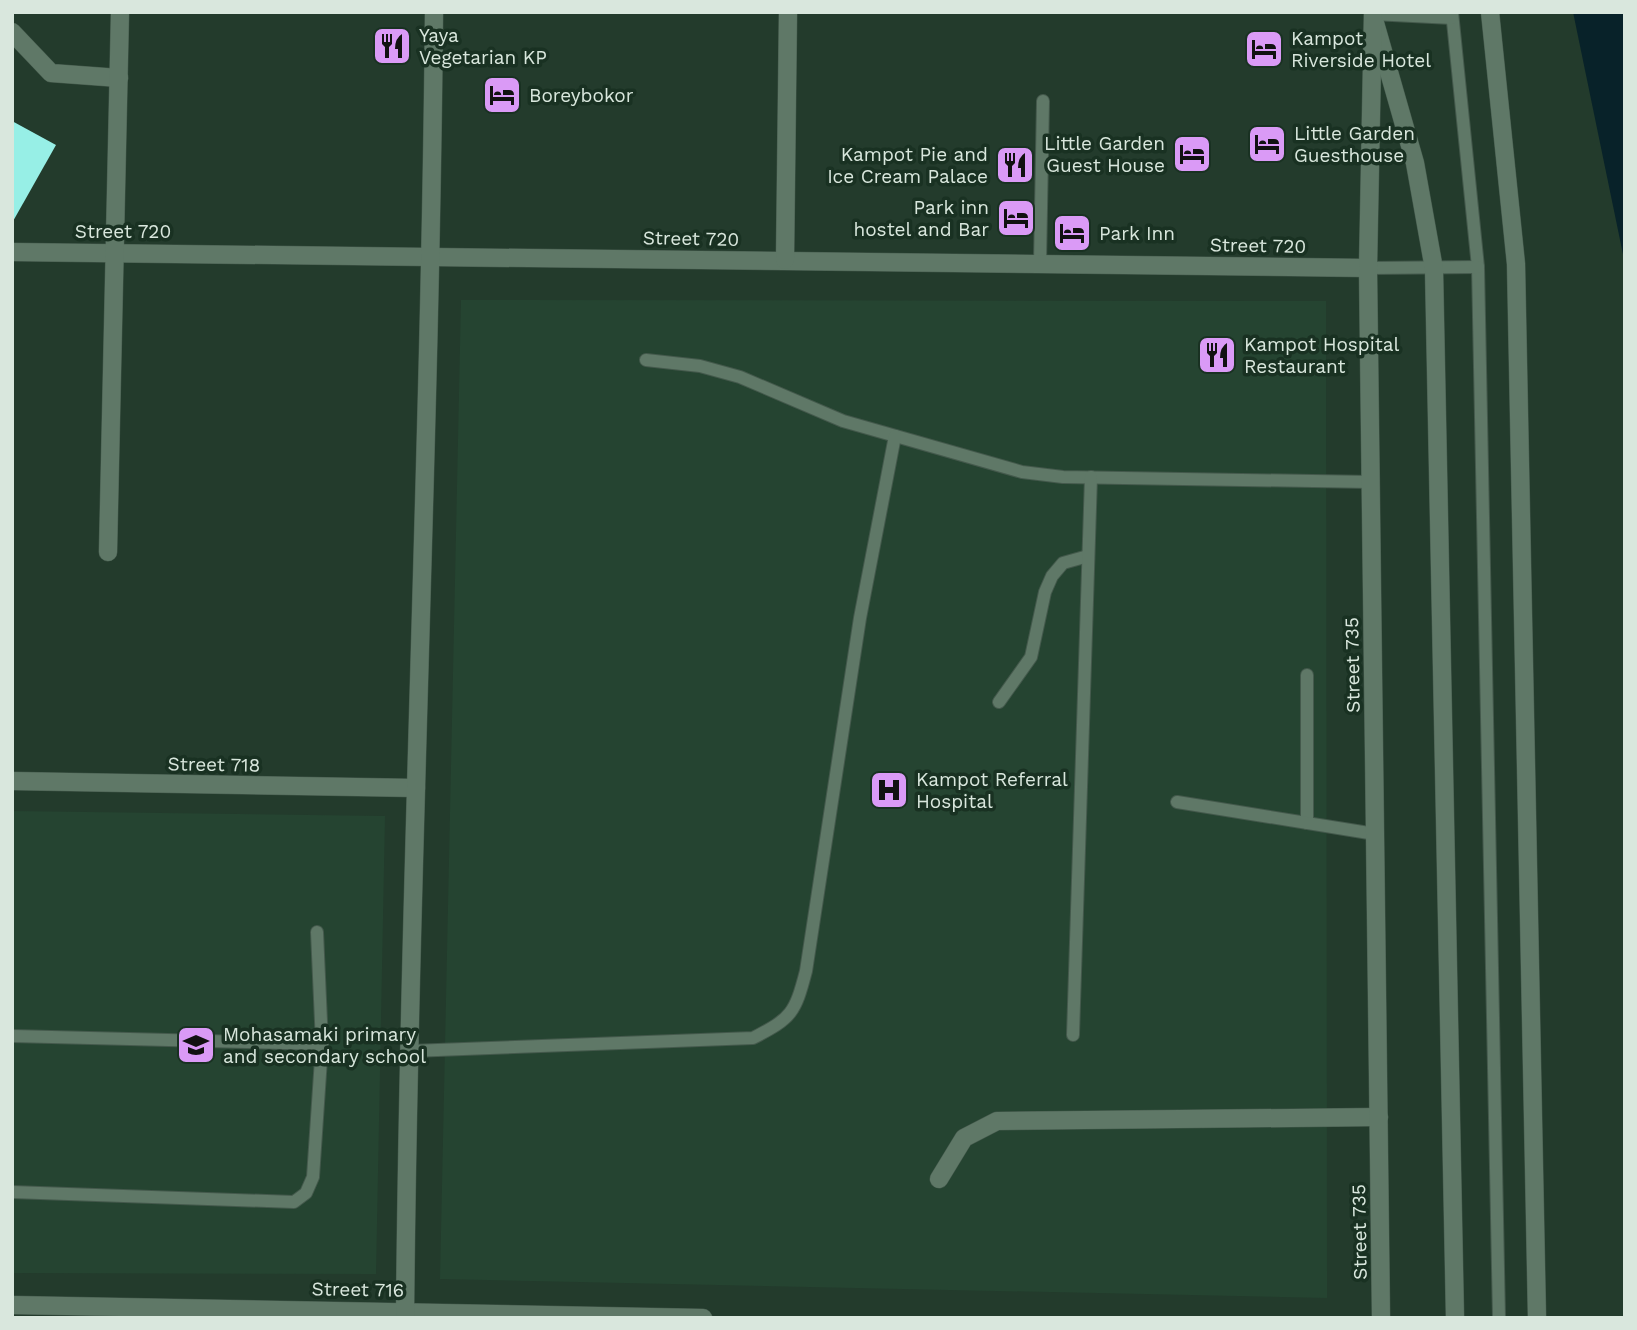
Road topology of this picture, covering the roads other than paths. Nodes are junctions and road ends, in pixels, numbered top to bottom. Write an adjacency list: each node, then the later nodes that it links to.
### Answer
1 (120, 12): 8 (street)
2 (434, 12): 12 (street)
3 (788, 12): 13 (street)
4 (1490, 12): 44 (street)
5 (1373, 13): 6 (lane); 16 (street, Street 735); 42 (street)
6 (1452, 15): 15 (lane)
7 (12, 32): 8 (street)
8 (119, 78): 11 (street)
9 (1043, 101): 14 (lane)
10 (12, 252): 11 (street, Street 720)
11 (114, 252): 12 (street, Street 720); 21 (street)
12 (432, 255): 13 (street, Street 720); 26 (street)
13 (785, 260): 14 (street, Street 720)
14 (1040, 263): 16 (street, Street 720)
15 (1478, 267): 16 (lane); 43 (lane)
16 (1368, 268): 20 (street, Street 735)
17 (646, 360): 18 (lane)
18 (895, 436): 19 (lane); 34 (lane)
19 (1091, 477): 20 (lane); 22 (lane)
20 (1371, 482): 29 (street, Street 735)
21 (108, 552)
22 (1088, 555): 24 (lane); 31 (lane)
23 (1307, 675): 28 (lane)
24 (999, 702)
25 (12, 781): 26 (street, Street 718)
26 (416, 788): 34 (street)
27 (1177, 802): 28 (lane)
28 (1307, 823): 29 (lane)
29 (1375, 834): 35 (street, Street 735)
30 (317, 932): 33 (lane)
31 (1073, 1035)
32 (12, 1036): 33 (lane)
33 (322, 1044): 37 (lane)
34 (411, 1051): 39 (street)
35 (1378, 1117): 36 (street); 41 (street, Street 735)
36 (939, 1178)
37 (12, 1192)
38 (12, 1305): 39 (street, Street 716)
39 (405, 1314): 40 (street, Street 716)
40 (703, 1318)
41 (1381, 1318)
42 (1455, 1318)
43 (1499, 1318)
44 (1537, 1318)

